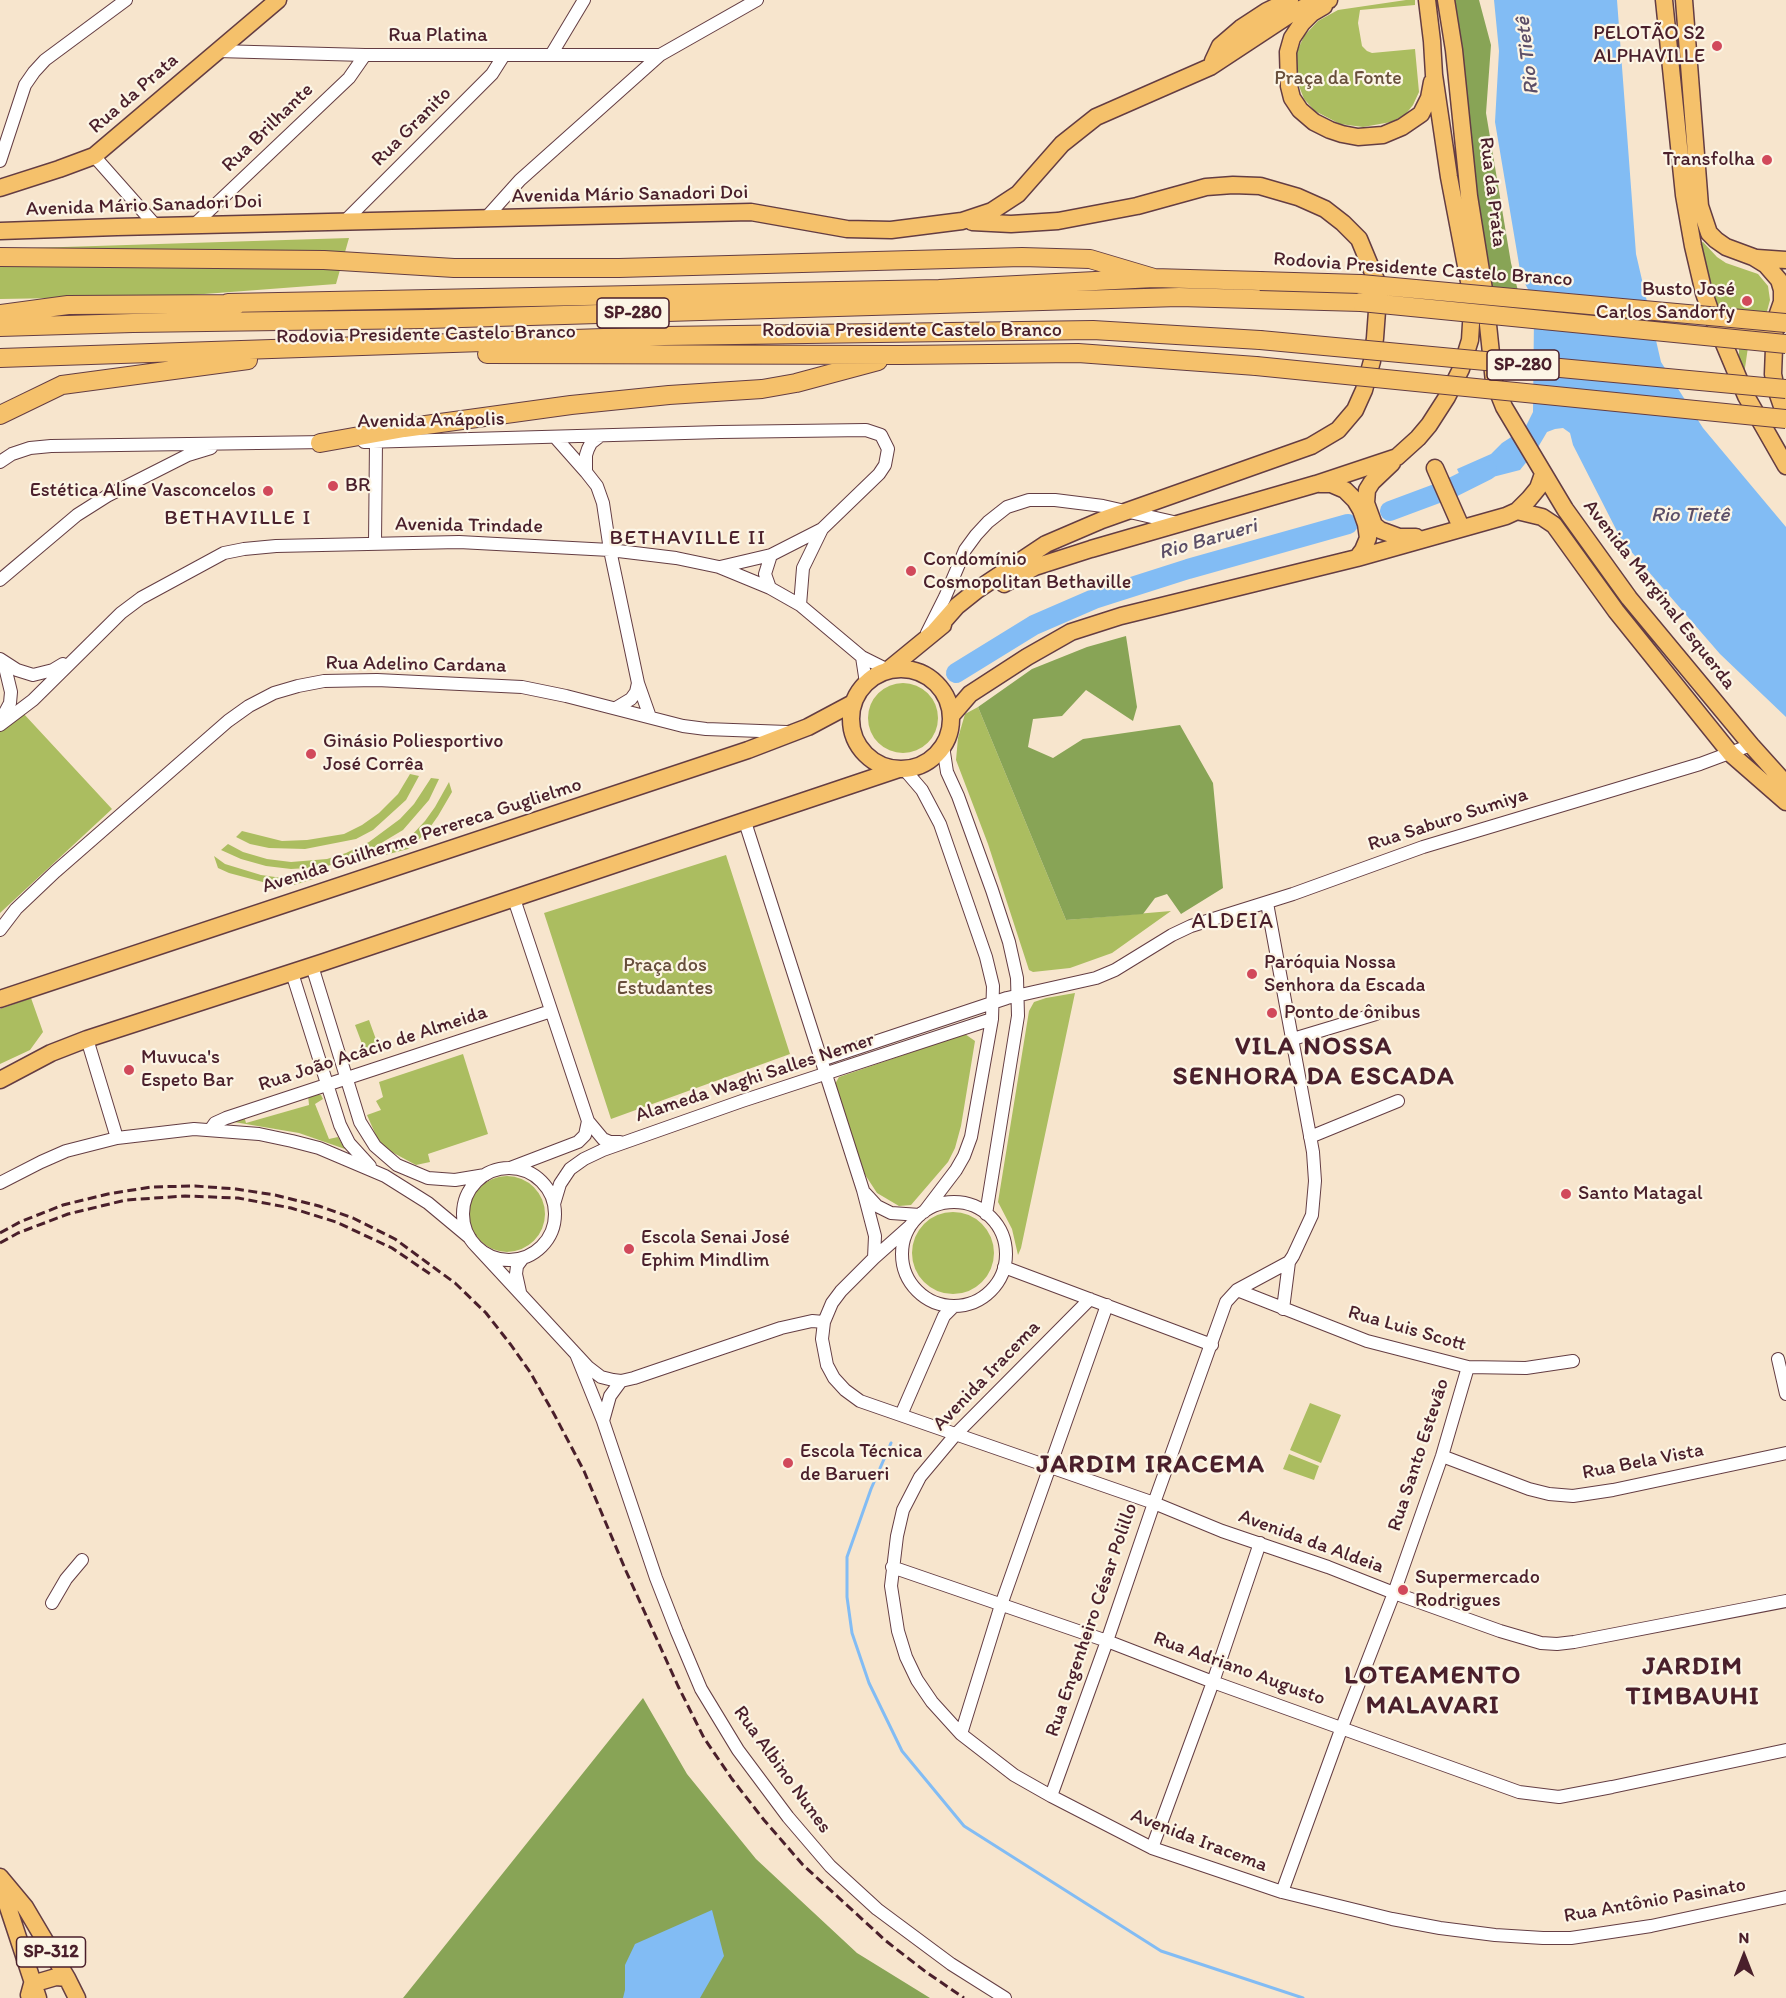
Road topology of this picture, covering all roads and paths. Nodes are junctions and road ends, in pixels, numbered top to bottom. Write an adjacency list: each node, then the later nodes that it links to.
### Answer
1 (126, 0): 20 (street)
2 (278, 0): 12 (main road, Rua da Prata)
3 (584, 0): 14 (street)
4 (757, 0): 15 (street)
5 (1290, 0): 17 (main road)
6 (1329, 0): 17 (main road, Avenida Mário Sanadori Doi)
7 (1338, 0): 18 (main road)
8 (1427, 0): 18 (main road, Rua da Prata)
9 (1446, 0): 48 (main road, Rua da Prata)
10 (1664, 0): 35 (main road)
11 (1684, 0): 29 (main road)
12 (217, 51): 16 (street, Rua Platina); 19 (main road, Rua da Prata)
13 (504, 55): 14 (street, Rua Platina); 16 (street, Rua Platina); 24 (street, Rua Granito)
14 (551, 55): 15 (street, Rua Platina)
15 (660, 55): 22 (street)
16 (365, 56): 25 (street, Rua Brilhante)
17 (1210, 67): 23 (main road, Avenida Mário Sanadori Doi)
18 (1434, 75): 54 (main road, Rua da Prata)
19 (94, 156): 21 (main road, Rua da Prata); 26 (street)
20 (0, 161)
21 (0, 188)
22 (485, 219): 23 (main road, Avenida Mário Sanadori Doi); 24 (main road, Avenida Mário Sanadori Doi)
23 (962, 221): 61 (main road)
24 (344, 222): 25 (main road, Avenida Mário Sanadori Doi)
25 (194, 225): 26 (main road, Avenida Mário Sanadori Doi)
26 (156, 226): 27 (main road, Avenida Mário Sanadori Doi)
27 (0, 231)
28 (0, 257): 31 (highway)
29 (1753, 257): 30 (main road); 36 (main road)
30 (1786, 261)
31 (1154, 278): 32 (highway, Rodovia Presidente Castelo Branco); 36 (highway, Rodovia Presidente Castelo Branco, bridge)
32 (228, 303): 33 (highway, Rodovia Presidente Castelo Branco); 34 (highway, Rodovia Presidente Castelo Branco)
33 (0, 314)
34 (376, 320): 37 (highway, Rodovia Presidente Castelo Branco / SP-280); 39 (highway, Rodovia Presidente Castelo Branco / SP-280, bridge)
35 (1715, 323): 36 (main road); 56 (main road)
36 (1780, 323): 47 (main road)
37 (0, 327)
38 (964, 332): 40 (highway, Rodovia Presidente Castelo Branco / SP-280); 41 (highway); 45 (highway, Rodovia Presidente Castelo Branco / SP-280, bridge)
39 (1786, 344)
40 (317, 348): 42 (highway, Rodovia Presidente Castelo Branco / SP-280); 44 (highway)
41 (901, 355): 44 (highway, Rodovia Presidente Castelo Branco); 47 (highway, Rodovia Presidente Castelo Branco, bridge); 52 (highway)
42 (36, 357): 43 (highway); 44 (highway, Rodovia Presidente Castelo Branco)
43 (0, 360)
44 (235, 362): 46 (highway)
45 (1786, 389)
46 (0, 415)
47 (1786, 418)
48 (1512, 422): 58 (main road, Avenida Marginal Esquerda)
49 (600, 436): 50 (street, Avenida Anápolis); 59 (street); 65 (street, Avenida Anápolis)
50 (555, 437): 51 (street, Avenida Anápolis); 59 (street)
51 (376, 441): 52 (street, Avenida Anápolis); 67 (street)
52 (320, 442): 53 (street, Avenida Anápolis)
53 (225, 444): 55 (street, Avenida Anápolis); 72 (street)
54 (1397, 457): 60 (main road); 66 (main road)
55 (0, 462)
56 (1786, 466)
57 (1435, 468): 64 (main road)
58 (1541, 471): 62 (main road); 88 (main road, Avenida Marginal Esquerda)
59 (586, 472): 68 (street)
60 (1316, 484): 63 (main road); 70 (main road)
61 (1126, 511): 63 (street); 75 (main road); 75 (street)
62 (1517, 511): 64 (main road); 90 (main road, Avenida Marginal Esquerda)
63 (1178, 523): 75 (main road)
64 (1461, 527): 66 (main road)
65 (822, 529): 69 (street); 74 (street)
66 (1429, 538): 70 (main road)
67 (375, 543): 68 (street, Avenida Trindade); 76 (street, Avenida Trindade)
68 (610, 550): 71 (street, Avenida Trindade); 80 (street)
69 (771, 555): 71 (street); 73 (street)
70 (1357, 558): 84 (main road)
71 (719, 567): 73 (street, Avenida Trindade)
72 (0, 580)
73 (770, 588): 74 (street, Avenida Trindade)
74 (800, 605): 77 (street, Avenida Trindade)
75 (929, 635): 79 (main road)
76 (79, 654): 78 (street); 86 (street)
77 (862, 657): 79 (street, Avenida Trindade); 81 (street)
78 (2, 661): 86 (street)
79 (888, 670): 81 (main road); 84 (main road)
80 (638, 683): 83 (street); 85 (street)
81 (866, 683): 82 (main road)
82 (853, 703): 87 (main road, Avenida Guilherme Perereca Guglielmo); 91 (main road)
83 (615, 708): 85 (street, Rua Adelino Cardana); 97 (street, Rua Adelino Cardana)
84 (951, 716): 89 (main road)
85 (650, 717): 87 (street, Rua Adelino Cardana)
86 (0, 723)
87 (795, 732): 101 (main road, Avenida Guilherme Perereca Guglielmo)
88 (1751, 745): 90 (street, Rua Saburo Sumiya); 92 (main road, Avenida Marginal Esquerda)
89 (943, 746): 91 (main road); 100 (street)
90 (1731, 754): 93 (main road, Avenida Marginal Esquerda); 96 (street, Rua Saburo Sumiya)
91 (902, 769): 94 (main road); 102 (street)
92 (1786, 784)
93 (1786, 802)
94 (746, 822): 95 (main road); 108 (street)
95 (514, 899): 98 (main road); 103 (street)
96 (1267, 903): 100 (street, Rua Saburo Sumiya); 107 (street)
97 (0, 930)
98 (312, 966): 99 (main road); 110 (street)
99 (292, 973): 106 (main road); 112 (street)
100 (1019, 994): 102 (street, Alameda Waghi Salles Nemer); 126 (street)
101 (0, 999)
102 (994, 1002): 105 (street); 108 (street, Alameda Waghi Salles Nemer)
103 (551, 1011): 110 (street, Rua João Acácio de Almeida); 114 (street)
104 (1376, 1014): 107 (street)
105 (992, 1019): 109 (street, Alameda Waghi Salles Nemer); 125 (street)
106 (87, 1039): 111 (main road); 117 (street)
107 (1293, 1039): 116 (street)
108 (821, 1060): 109 (street)
109 (826, 1074): 118 (street, Alameda Waghi Salles Nemer); 123 (street)
110 (347, 1077): 112 (street, Rua João Acácio de Almeida); 121 (street)
111 (0, 1080)
112 (327, 1083): 115 (street, Rua João Acácio de Almeida); 120 (street)
113 (1398, 1101): 116 (street)
114 (588, 1121): 118 (street); 119 (street)
115 (210, 1130): 117 (street); 120 (street)
116 (1310, 1137): 131 (street)
117 (117, 1138): 122 (street)
118 (624, 1142): 124 (street, Alameda Waghi Salles Nemer)
119 (509, 1169): 121 (street); 124 (street)
120 (377, 1172): 128 (street)
121 (485, 1175): 128 (street)
122 (0, 1183)
123 (862, 1190): 125 (street); 130 (street)
124 (554, 1204): 129 (street)
125 (922, 1214): 126 (street); 127 (street)
126 (986, 1214): 132 (street)
127 (910, 1226): 130 (street); 137 (street)
128 (473, 1242): 129 (street); 134 (street)
129 (523, 1258): 134 (street)
130 (874, 1258): 139 (street)
131 (1288, 1262): 133 (street); 138 (street)
132 (1004, 1267): 135 (street); 137 (street)
133 (1237, 1290): 138 (street, Rua Luis Scott); 140 (street, Rua Engenheiro César Polillo)
134 (520, 1293): 141 (street)
135 (1090, 1299): 136 (street); 149 (street, Avenida Iracema)
136 (1107, 1305): 140 (street); 152 (street)
137 (954, 1306): 147 (street)
138 (1283, 1309): 144 (street, Rua Luis Scott)
139 (824, 1322): 145 (street); 147 (street, Avenida da Aldeia)
140 (1212, 1345): 153 (street, Rua Engenheiro César Polillo)
141 (576, 1354): 145 (street); 148 (street, Rua Albino Nunes)
142 (1778, 1359): 146 (street)
143 (1573, 1361): 144 (street, Rua Luis Scott)
144 (1468, 1368): 151 (street, Rua Santo Estevão)
145 (621, 1381): 148 (street)
146 (1786, 1394)
147 (901, 1415): 149 (street, Avenida da Aldeia)
148 (603, 1421): 177 (street, Rua Albino Nunes)
149 (956, 1434): 152 (street, Avenida da Aldeia); 156 (street, Avenida Iracema)
150 (1786, 1453): 151 (street, Rua Bela Vista)
151 (1442, 1456): 157 (street, Rua Santo Estevão)
152 (1049, 1466): 153 (street, Avenida da Aldeia); 160 (street)
153 (1154, 1503): 154 (street, Avenida da Aldeia); 161 (street, Rua Engenheiro César Polillo)
154 (1260, 1543): 157 (street, Avenida da Aldeia); 162 (street)
155 (82, 1560): 159 (street)
156 (892, 1567): 160 (street, Rua Adriano Augusto); 164 (street, Avenida Iracema)
157 (1394, 1593): 158 (street, Avenida da Aldeia); 163 (street, Rua Santo Estevão)
158 (1786, 1600)
159 (52, 1603)
160 (1001, 1605): 161 (street, Rua Adriano Augusto); 164 (street)
161 (1107, 1641): 162 (street, Rua Adriano Augusto); 166 (street, Rua Engenheiro César Polillo)
162 (1213, 1682): 163 (street, Rua Adriano Augusto); 167 (street)
163 (1342, 1727): 165 (street, Rua Adriano Augusto); 170 (street, Rua Santo Estevão)
164 (961, 1734): 166 (street, Avenida Iracema)
165 (1786, 1750)
166 (1051, 1796): 167 (street, Avenida Iracema)
167 (1152, 1848): 170 (street, Avenida Iracema)
168 (0, 1868): 172 (main road, SP-312)
169 (4, 1881): 172 (main road); 175 (main road)
170 (1282, 1892): 171 (street, Rua Antônio Pasinato)
171 (1786, 1897)
172 (24, 1907): 174 (main road, SP-312)
173 (0, 1912): 175 (main road, SP-312)
174 (67, 1978): 175 (main road); 176 (main road, SP-312)
175 (32, 1995)
176 (77, 1998)
177 (1005, 1998)

